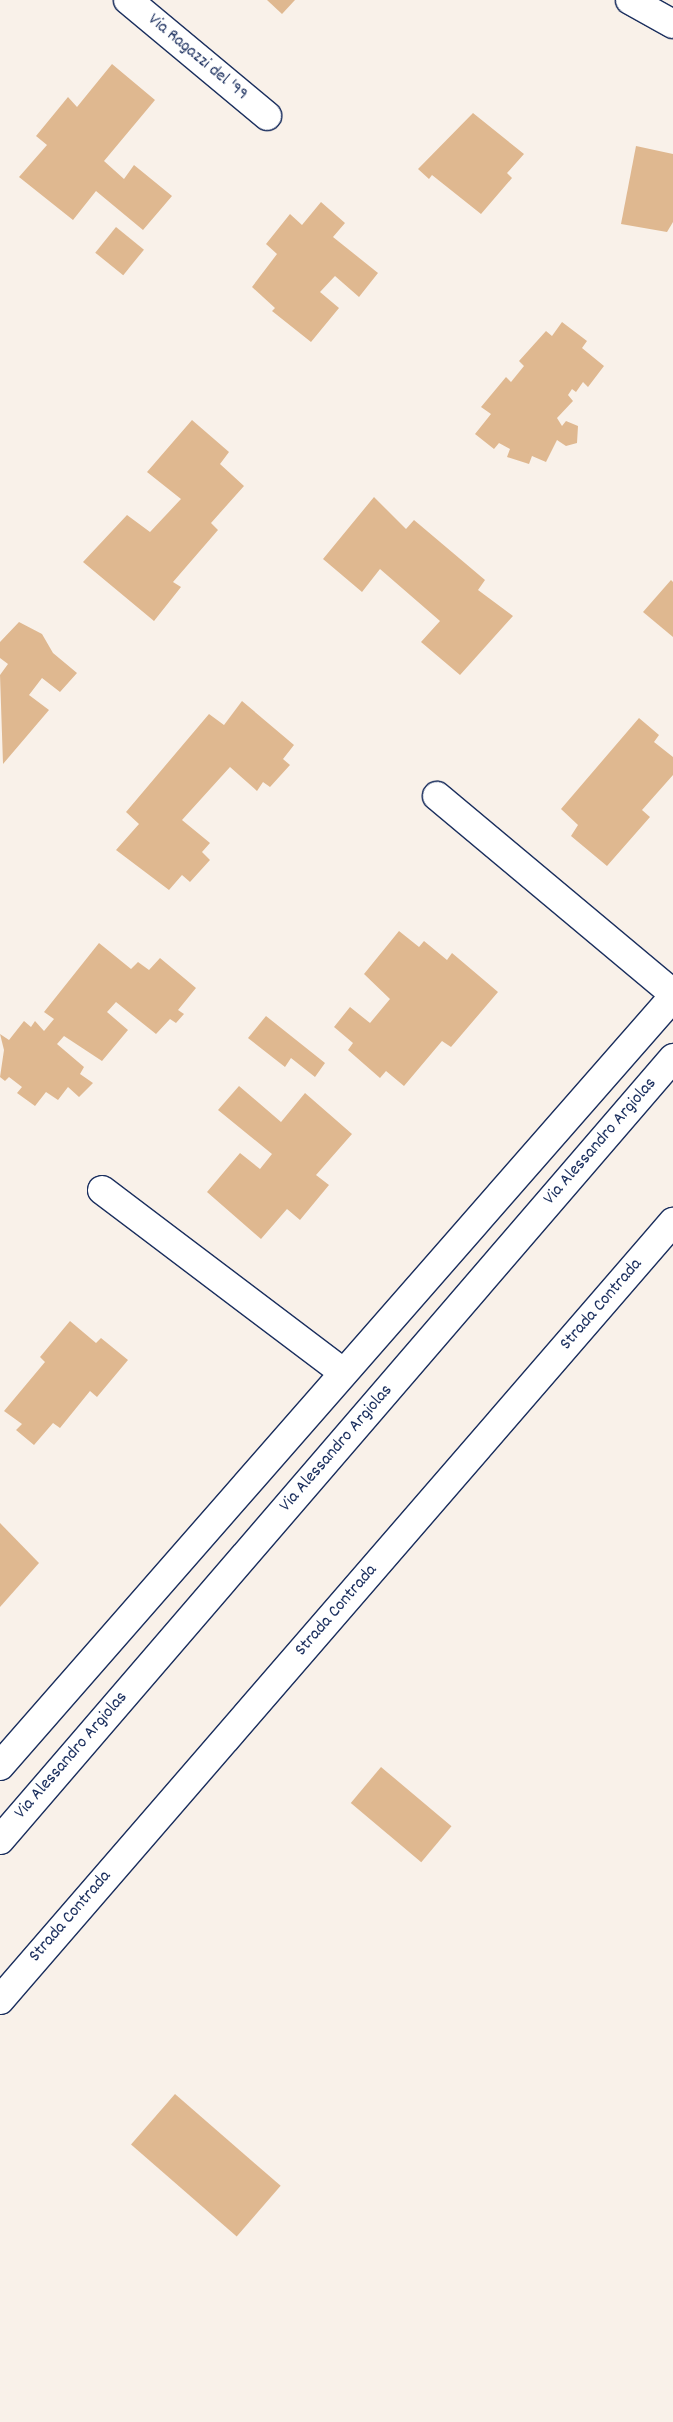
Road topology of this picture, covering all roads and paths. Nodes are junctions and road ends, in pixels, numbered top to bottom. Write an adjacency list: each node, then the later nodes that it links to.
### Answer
1 (128, 0): 4 (street, Via Ragazzi del '99)
2 (630, 0): 3 (street)
3 (673, 24)
4 (267, 116)
5 (437, 796): 6 (street)
6 (673, 993)
7 (673, 997): 11 (street)
8 (673, 1058): 13 (street, Via Alessandro Argiolas)
9 (102, 1190): 11 (street)
10 (673, 1222): 14 (street, Strada Contrada)
11 (343, 1372): 12 (street)
12 (0, 1766)
13 (0, 1840)
14 (0, 2000)

